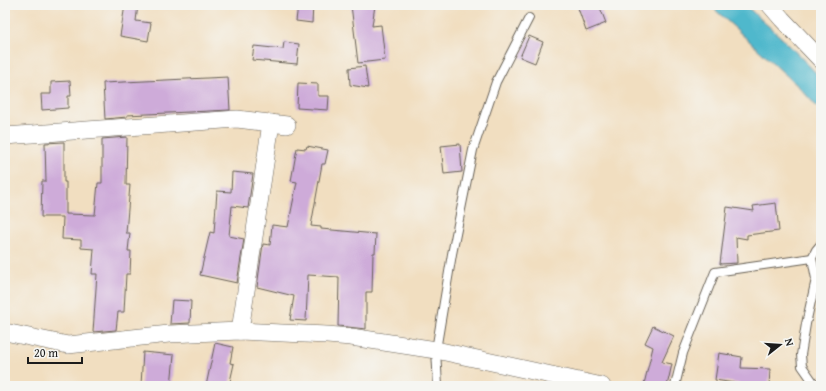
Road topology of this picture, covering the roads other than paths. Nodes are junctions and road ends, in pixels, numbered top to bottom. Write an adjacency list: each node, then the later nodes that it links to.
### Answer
1 (770, 5): 3 (street)
2 (529, 18): 9 (lane)
3 (821, 60)
4 (5, 136): 7 (street)
5 (821, 244): 6 (lane)
6 (812, 258): 12 (lane); 13 (lane)
7 (240, 331): 8 (street); 9 (street)
8 (5, 332)
9 (436, 350): 10 (lane); 11 (street)
10 (438, 386)
11 (602, 386)
12 (675, 386)
13 (816, 386)

